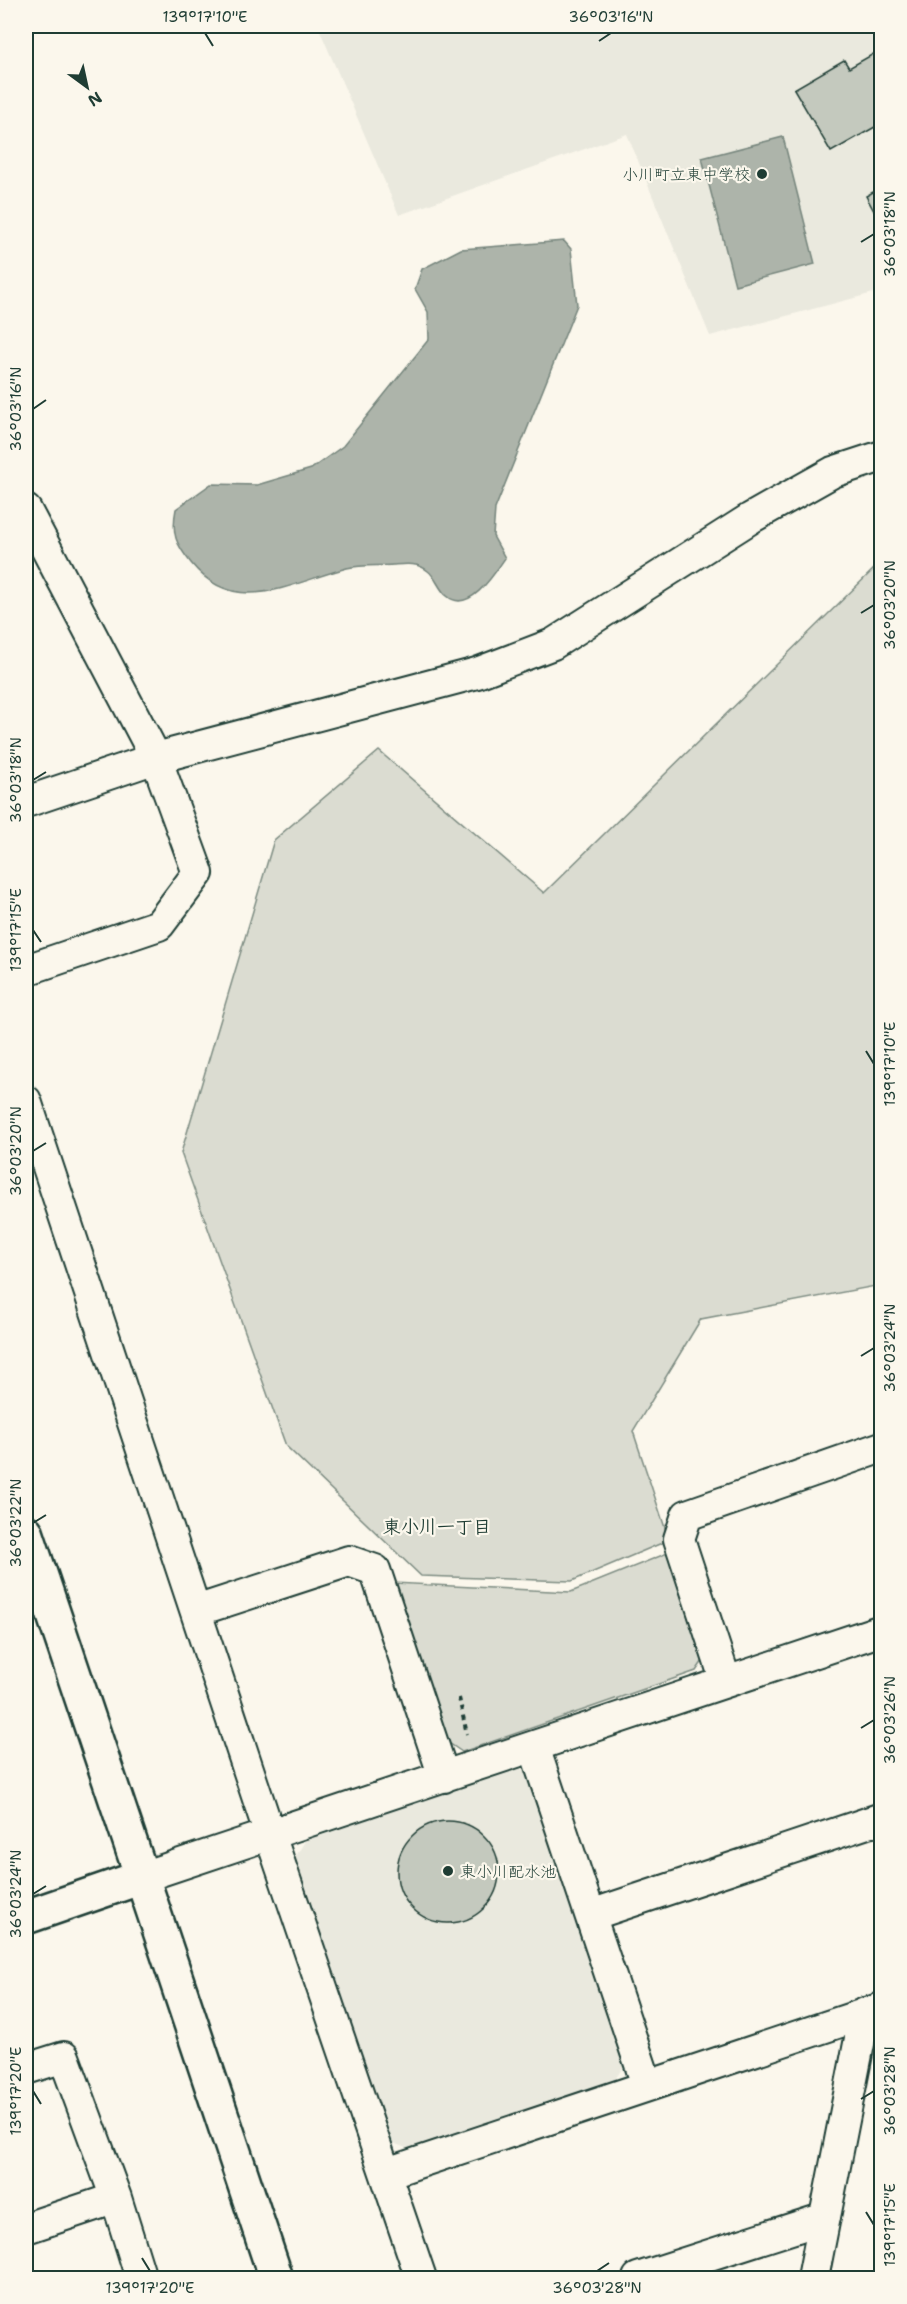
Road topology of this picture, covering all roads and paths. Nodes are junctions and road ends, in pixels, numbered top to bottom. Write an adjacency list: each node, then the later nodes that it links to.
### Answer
1 (882, 456): 3 (street)
2 (26, 510): 3 (street)
3 (156, 758): 4 (street); 5 (street)
4 (26, 802)
5 (26, 970)
6 (26, 1101): 9 (street)
7 (882, 1447): 11 (street)
8 (26, 1532): 16 (street)
9 (196, 1611): 13 (street); 15 (street)
10 (882, 1630): 11 (street)
11 (726, 1682): 12 (street)
12 (534, 1747): 13 (street); 17 (street)
13 (444, 1778): 15 (street)
14 (882, 1818): 17 (street)
15 (270, 1835): 16 (street); 22 (street)
16 (142, 1877): 18 (street); 27 (street)
17 (591, 1915): 21 (street)
18 (26, 1917)
19 (873, 2011): 21 (street); 24 (street)
20 (26, 2069): 23 (street)
21 (647, 2085): 22 (street)
22 (387, 2173): 28 (street)
23 (116, 2199): 25 (street); 26 (street)
24 (825, 2218): 29 (street); 30 (street)
25 (26, 2228)
26 (141, 2278)
27 (276, 2278)
28 (421, 2278)
29 (639, 2278)
30 (813, 2278)

